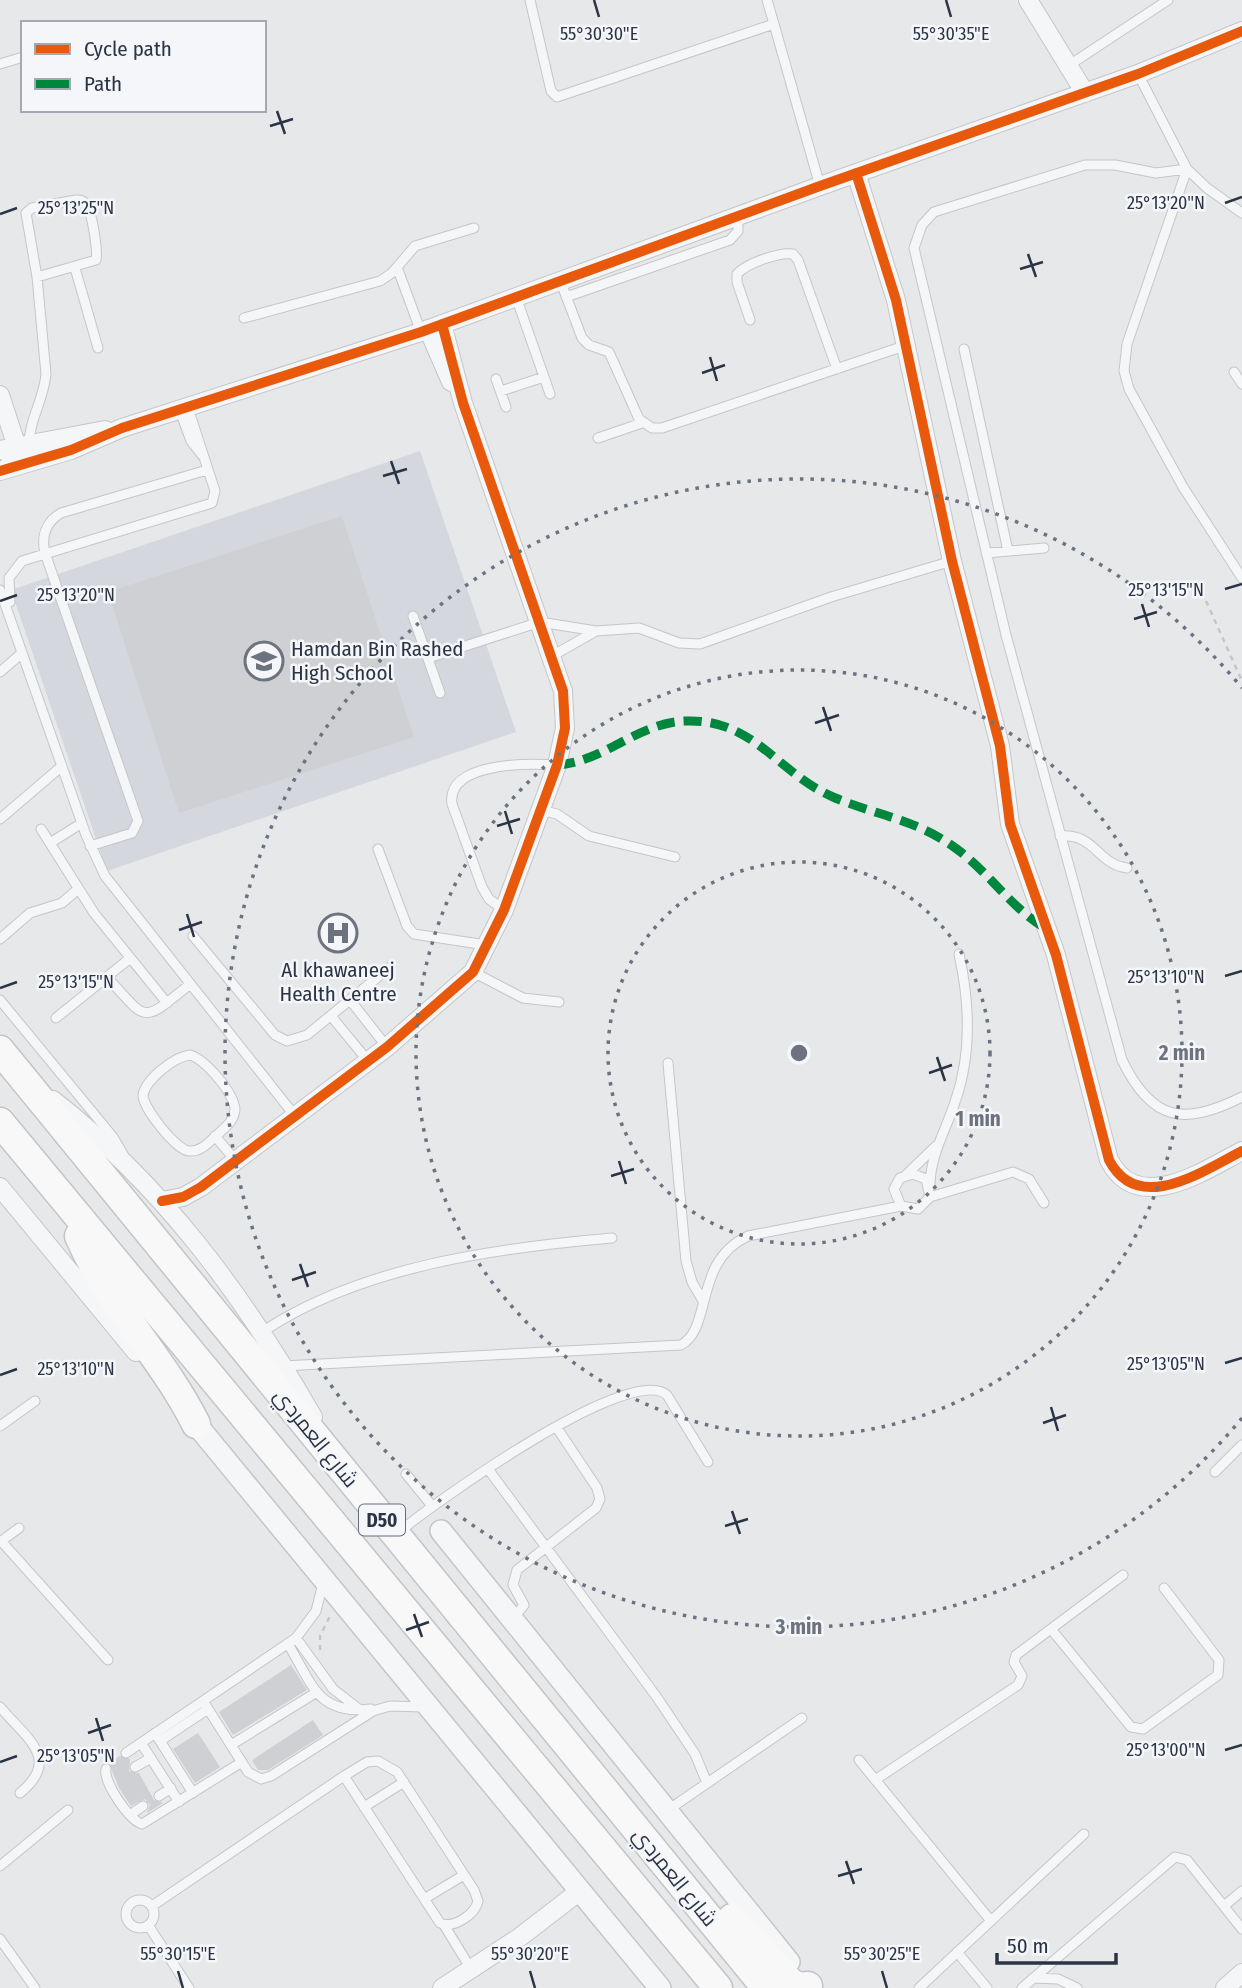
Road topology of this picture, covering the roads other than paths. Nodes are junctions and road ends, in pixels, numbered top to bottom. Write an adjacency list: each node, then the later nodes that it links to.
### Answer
1 (530, 0): 5 (lane)
2 (767, 0): 5 (lane)
3 (1028, 0): 9 (street)
4 (1168, 0): 9 (lane)
5 (774, 24): 14 (lane)
6 (1242, 31): 10 (street)
7 (21, 58): 8 (lane)
8 (0, 64)
9 (1068, 66): 11 (street)
10 (1138, 74): 11 (street); 12 (lane)
11 (1085, 93): 13 (street)
12 (1187, 169): 15 (lane); 48 (lane); 50 (lane)
13 (856, 173): 14 (street); 25 (street)
14 (820, 186): 20 (street)
15 (1242, 213)
16 (474, 228): 17 (lane)
17 (397, 267): 22 (lane); 24 (lane)
18 (75, 268): 19 (lane); 19 (lane); 26 (lane)
19 (37, 277): 41 (lane)
20 (563, 289): 21 (street); 38 (lane)
21 (516, 297): 24 (street); 30 (lane)
22 (244, 318)
23 (750, 320): 28 (lane)
24 (430, 328): 37 (street); 53 (street)
25 (907, 345): 28 (lane); 49 (street)
26 (98, 348)
27 (964, 349): 46 (lane)
28 (836, 369): 38 (lane)
29 (1234, 372): 32 (lane)
30 (544, 377): 33 (lane); 34 (lane)
31 (496, 379): 33 (lane)
32 (1242, 384)
33 (500, 391): 36 (lane)
34 (550, 394)
35 (0, 395): 41 (street)
36 (506, 407)
37 (184, 409): 39 (street); 43 (lane)
38 (642, 423): 40 (lane)
39 (122, 428): 41 (street); 44 (street)
40 (598, 438)
41 (15, 447): 42 (street)
42 (0, 461)
43 (207, 470): 47 (lane); 47 (lane)
44 (0, 471)
45 (1044, 548): 46 (lane)
46 (1008, 551): 48 (lane)
47 (45, 553): 55 (lane); 69 (lane)
48 (986, 554): 67 (lane)
49 (952, 561): 54 (lane); 100 (street)
50 (1242, 578)
51 (0, 590): 55 (lane)
52 (413, 616): 58 (lane)
53 (540, 622): 54 (lane); 57 (street); 58 (lane)
54 (596, 631): 57 (lane)
55 (15, 632): 56 (lane)
56 (22, 653): 59 (lane); 62 (lane)
57 (551, 656): 61 (street)
58 (428, 658): 60 (lane)
59 (0, 672)
60 (440, 693)
61 (556, 765): 63 (street); 74 (lane)
62 (62, 766): 64 (lane); 65 (lane)
63 (540, 810): 71 (lane); 74 (street)
64 (0, 819)
65 (82, 823): 68 (lane); 69 (lane)
66 (41, 828): 68 (lane)
67 (1060, 836): 72 (lane); 95 (lane)
68 (50, 844): 73 (lane)
69 (90, 846): 83 (lane)
70 (378, 849): 77 (lane)
71 (675, 857)
72 (1127, 868)
73 (78, 889): 76 (lane); 79 (lane)
74 (504, 910): 77 (street)
75 (193, 936): 88 (lane)
76 (0, 939)
77 (486, 945): 81 (street)
78 (959, 954): 99 (lane)
79 (129, 959): 82 (lane); 87 (lane)
80 (390, 967): 85 (lane)
81 (473, 972): 86 (lane); 90 (street)
82 (107, 977): 87 (lane); 89 (lane)
83 (190, 985): 87 (lane); 96 (lane)
84 (0, 1000): 102 (lane)
85 (350, 1000): 88 (lane); 90 (lane)
86 (559, 1002)
87 (167, 1003)
88 (331, 1016): 92 (lane)
89 (57, 1018)
90 (387, 1047): 92 (street)
91 (0, 1050): 94 (main road, شارع العمردي / D50)
92 (368, 1061): 96 (street)
93 (668, 1063): 112 (lane)
94 (24, 1079): 102 (street); 122 (main road, شارع العمردي / D50)
95 (1242, 1097)
96 (295, 1116): 101 (street)
97 (0, 1122): 108 (main road, شارع العمردي / D50)
98 (215, 1136): 98 (lane); 101 (lane)
99 (937, 1145): 103 (lane); 104 (lane)
100 (1242, 1151)
101 (235, 1160): 107 (street)
102 (127, 1164): 107 (street)
103 (906, 1175): 104 (lane); 110 (lane)
104 (930, 1185): 106 (lane)
105 (0, 1187): 116 (street)
106 (930, 1197): 109 (lane); 110 (lane)
107 (162, 1201): 113 (street)
108 (68, 1203): 116 (main road); 192 (main road, شارع العمردي / D50)
109 (1044, 1203)
110 (901, 1206): 112 (lane)
111 (612, 1238): 113 (lane)
112 (703, 1301): 114 (lane)
113 (262, 1332): 114 (street)
114 (283, 1366): 122 (street)
115 (35, 1401): 117 (lane)
116 (196, 1424): 132 (street)
117 (0, 1426)
118 (556, 1428): 120 (lane); 121 (lane); 130 (lane)
119 (1242, 1445): 123 (lane)
120 (708, 1462)
121 (488, 1469): 125 (lane); 130 (lane)
122 (343, 1472): 128 (main road, شارع العمردي / D50)
123 (1215, 1472)
124 (406, 1474): 125 (lane)
125 (432, 1506): 128 (lane)
126 (19, 1528): 129 (lane)
127 (441, 1531): 134 (street)
128 (394, 1535): 164 (main road, شارع العمردي / D50)
129 (1, 1541): 138 (lane)
130 (545, 1548): 134 (lane); 158 (lane)
131 (1123, 1575): 135 (lane)
132 (324, 1578): 136 (lane); 143 (street)
133 (1164, 1588): 135 (lane)
134 (513, 1619): 168 (street)
135 (1051, 1629): 156 (lane)
136 (296, 1638): 137 (lane); 144 (lane)
137 (288, 1644): 139 (lane); 140 (lane)
138 (108, 1660)
139 (317, 1692): 144 (lane); 148 (lane)
140 (206, 1705): 146 (lane); 148 (lane)
141 (0, 1707): 160 (lane)
142 (381, 1708): 143 (lane); 144 (lane); 152 (lane)
143 (431, 1708): 173 (street)
144 (361, 1710)
145 (802, 1718): 158 (lane)
146 (158, 1737): 147 (lane); 161 (lane)
147 (141, 1743): 149 (lane); 150 (lane)
148 (231, 1745): 152 (lane)
149 (126, 1753)
150 (151, 1758): 153 (lane); 159 (lane)
151 (859, 1760): 156 (lane)
152 (242, 1762): 161 (lane)
153 (135, 1767)
154 (106, 1769): 169 (lane)
155 (344, 1776): 157 (lane); 166 (lane); 176 (lane)
156 (875, 1780): 178 (lane)
157 (404, 1782): 166 (lane); 172 (lane)
158 (707, 1783): 168 (lane)
159 (171, 1788): 162 (lane); 163 (lane)
160 (20, 1793)
161 (193, 1793): 163 (lane)
162 (159, 1796)
163 (179, 1802): 169 (lane)
164 (615, 1805): 187 (main road); 193 (main road, شارع العمردي / D50)
165 (143, 1806): 169 (lane)
166 (364, 1807): 175 (lane)
167 (68, 1810): 171 (lane)
168 (666, 1811): 187 (street)
169 (130, 1815)
170 (1084, 1834): 178 (lane)
171 (0, 1866)
172 (464, 1875): 175 (lane); 180 (lane)
173 (581, 1890): 184 (street); 191 (street)
174 (1242, 1891): 177 (lane)
175 (424, 1899): 180 (lane)
176 (152, 1906): 179 (lane); 179 (lane)
177 (1224, 1906): 181 (lane); 186 (lane)
178 (991, 1921): 183 (lane)
179 (148, 1925): 189 (lane)
180 (444, 1925): 184 (lane)
181 (1242, 1929)
182 (0, 1939): 188 (lane)
183 (957, 1952): 194 (lane); 195 (lane)
184 (471, 1969): 190 (street)
185 (1242, 1973): 198 (street)
186 (1034, 1978): 196 (lane); 197 (lane)
187 (809, 1987)
188 (35, 1988)
189 (189, 1988)
190 (442, 1988)
191 (660, 1988)
192 (718, 1988)
193 (766, 1988)
194 (919, 1988)
195 (987, 1988)
196 (1022, 1988)
197 (1077, 1988)
198 (1225, 1988)

